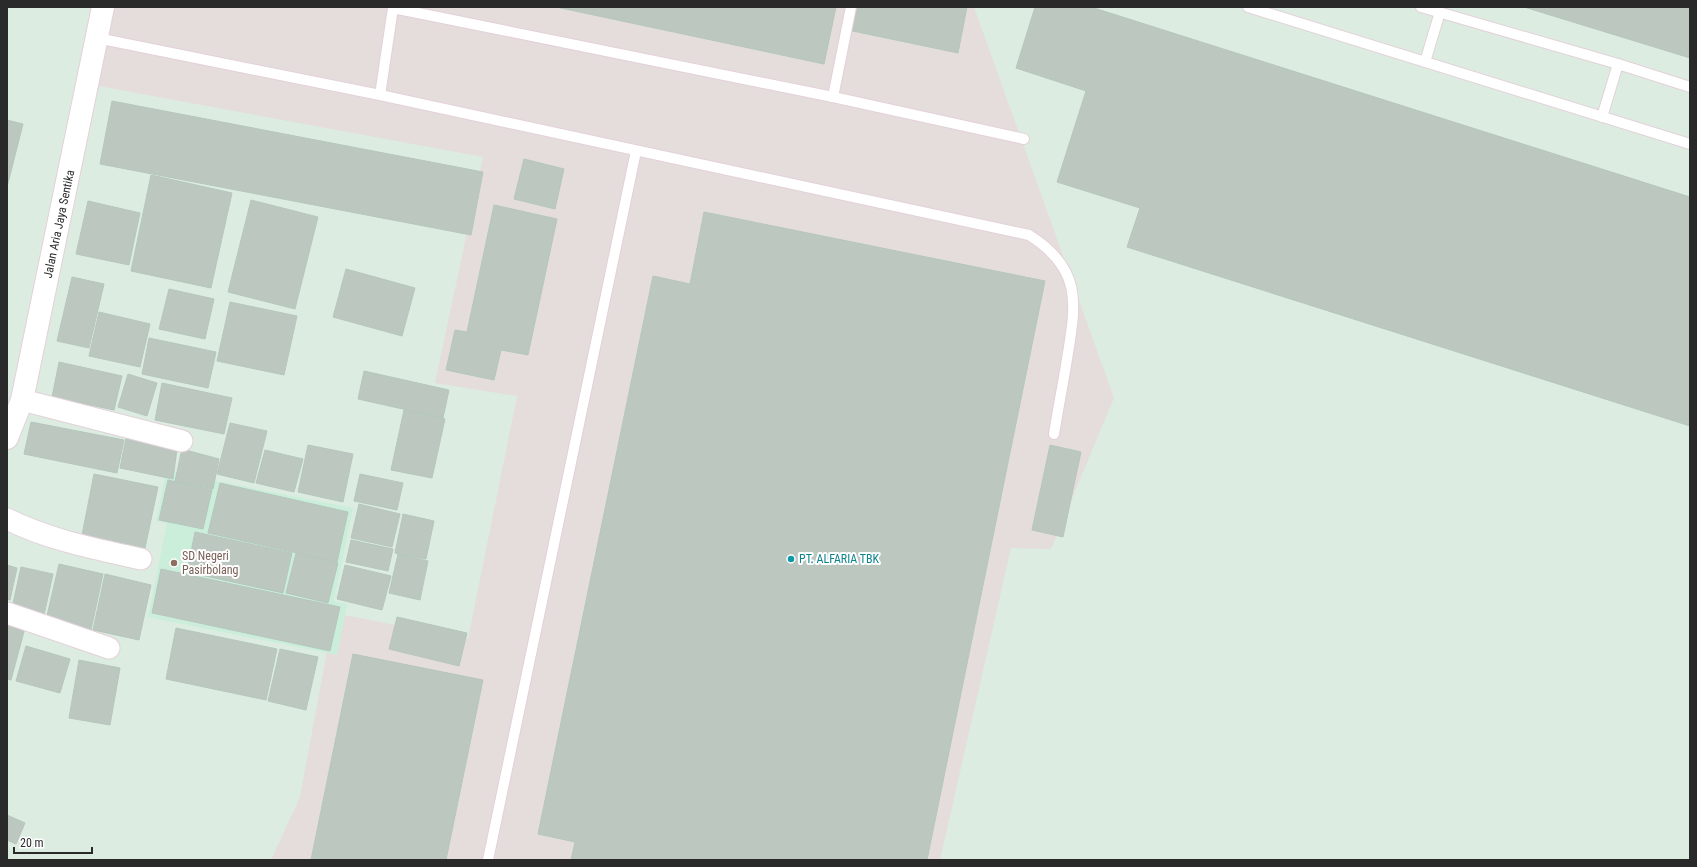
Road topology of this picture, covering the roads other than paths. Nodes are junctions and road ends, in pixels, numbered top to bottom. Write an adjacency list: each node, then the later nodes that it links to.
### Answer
1 (103, 7): 7 (street, Jalan Aria Jaya Sentika)
2 (393, 7): 11 (lane); 12 (lane)
3 (850, 7): 12 (lane)
4 (1248, 7): 8 (lane)
5 (1421, 7): 6 (lane)
6 (1440, 12): 8 (lane); 9 (lane)
7 (97, 38): 11 (lane); 17 (street, Jalan Aria Jaya Sentika)
8 (1426, 62): 13 (lane)
9 (1618, 64): 10 (lane); 13 (lane)
10 (1690, 87)
11 (380, 95): 16 (lane)
12 (833, 97): 14 (lane)
13 (1602, 117): 15 (lane)
14 (1024, 139)
15 (1690, 144)
16 (636, 152): 18 (lane); 25 (lane)
17 (22, 400): 19 (street, Jalan Aria Jaya Sentika); 20 (street)
18 (1054, 434)
19 (7, 438)
20 (182, 441)
21 (7, 519): 22 (street)
22 (141, 559)
23 (7, 613): 24 (street)
24 (109, 648)
25 (488, 860)

